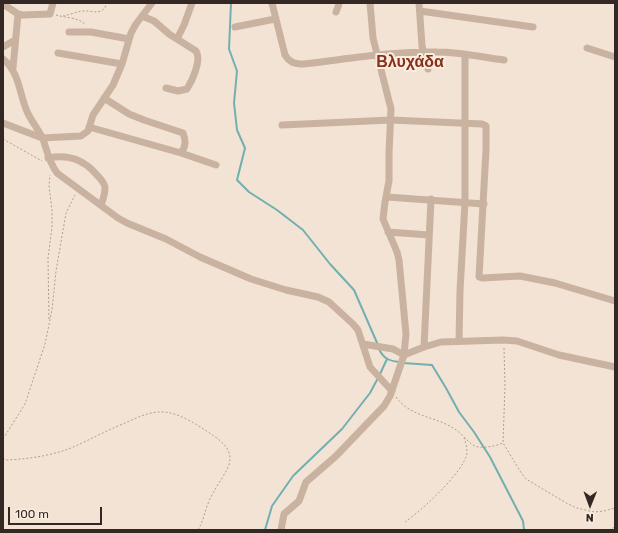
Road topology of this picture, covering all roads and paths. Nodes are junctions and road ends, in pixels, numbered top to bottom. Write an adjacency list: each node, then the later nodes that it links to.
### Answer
1 (53, 3): 12 (street)
2 (107, 3): 13 (path)
3 (152, 3): 14 (street)
4 (192, 3): 22 (street)
5 (272, 3): 15 (street)
6 (338, 3): 10 (street)
7 (370, 3): 27 (street)
8 (3, 4): 11 (street)
9 (419, 7): 17 (street); 25 (street)
10 (336, 12)
11 (18, 14): 12 (street); 21 (street)
12 (50, 14): 13 (path)
13 (63, 16): 19 (path)
14 (142, 16): 20 (street); 22 (street)
15 (275, 19): 16 (street); 27 (street)
16 (235, 27)
17 (532, 27)
18 (69, 32): 19 (street)
19 (91, 32): 20 (street)
20 (130, 39): 32 (street)
21 (15, 40): 23 (street); 33 (street)
22 (177, 40): 35 (street)
23 (3, 47)
24 (587, 48): 29 (street)
25 (423, 52): 27 (street); 28 (street); 34 (street)
26 (58, 53): 32 (street)
27 (378, 55): 37 (street)
28 (465, 55): 31 (street); 39 (street)
29 (615, 58)
30 (3, 60): 33 (street)
31 (504, 60)
32 (122, 64): 36 (street)
33 (12, 68): 42 (street)
34 (428, 68)
35 (166, 88)
36 (104, 98): 41 (street); 44 (street)
37 (390, 120): 39 (street); 40 (street); 49 (street)
38 (3, 123): 42 (street)
39 (465, 123): 51 (street); 52 (street)
40 (282, 125)
41 (89, 127): 42 (street); 44 (street)
42 (42, 138): 45 (street)
43 (3, 139): 47 (path)
44 (181, 152): 46 (street)
45 (48, 158): 47 (street); 53 (street)
46 (216, 165)
47 (51, 166): 48 (street); 57 (path)
48 (79, 190): 53 (street); 57 (path)
49 (386, 197): 50 (street); 54 (street)
50 (431, 199): 51 (street); 55 (street)
51 (465, 202): 52 (street); 59 (street)
52 (484, 204): 56 (street)
53 (101, 205): 60 (street)
54 (388, 232): 55 (street); 62 (street)
55 (429, 235): 61 (street)
56 (615, 301)
57 (49, 322): 66 (path)
58 (503, 340): 59 (street); 63 (street); 67 (path)
59 (459, 341): 61 (street)
60 (363, 344): 62 (street); 64 (street)
61 (424, 347): 62 (street)
62 (404, 355): 64 (street)
63 (615, 367)
64 (392, 391): 65 (path); 73 (street)
65 (464, 437): 67 (path); 70 (path)
66 (3, 439)
67 (503, 443): 69 (path)
68 (3, 458): 72 (path)
69 (615, 508)
70 (405, 522)
71 (615, 527): 74 (path)
72 (198, 530)
73 (281, 530)
74 (609, 530)

